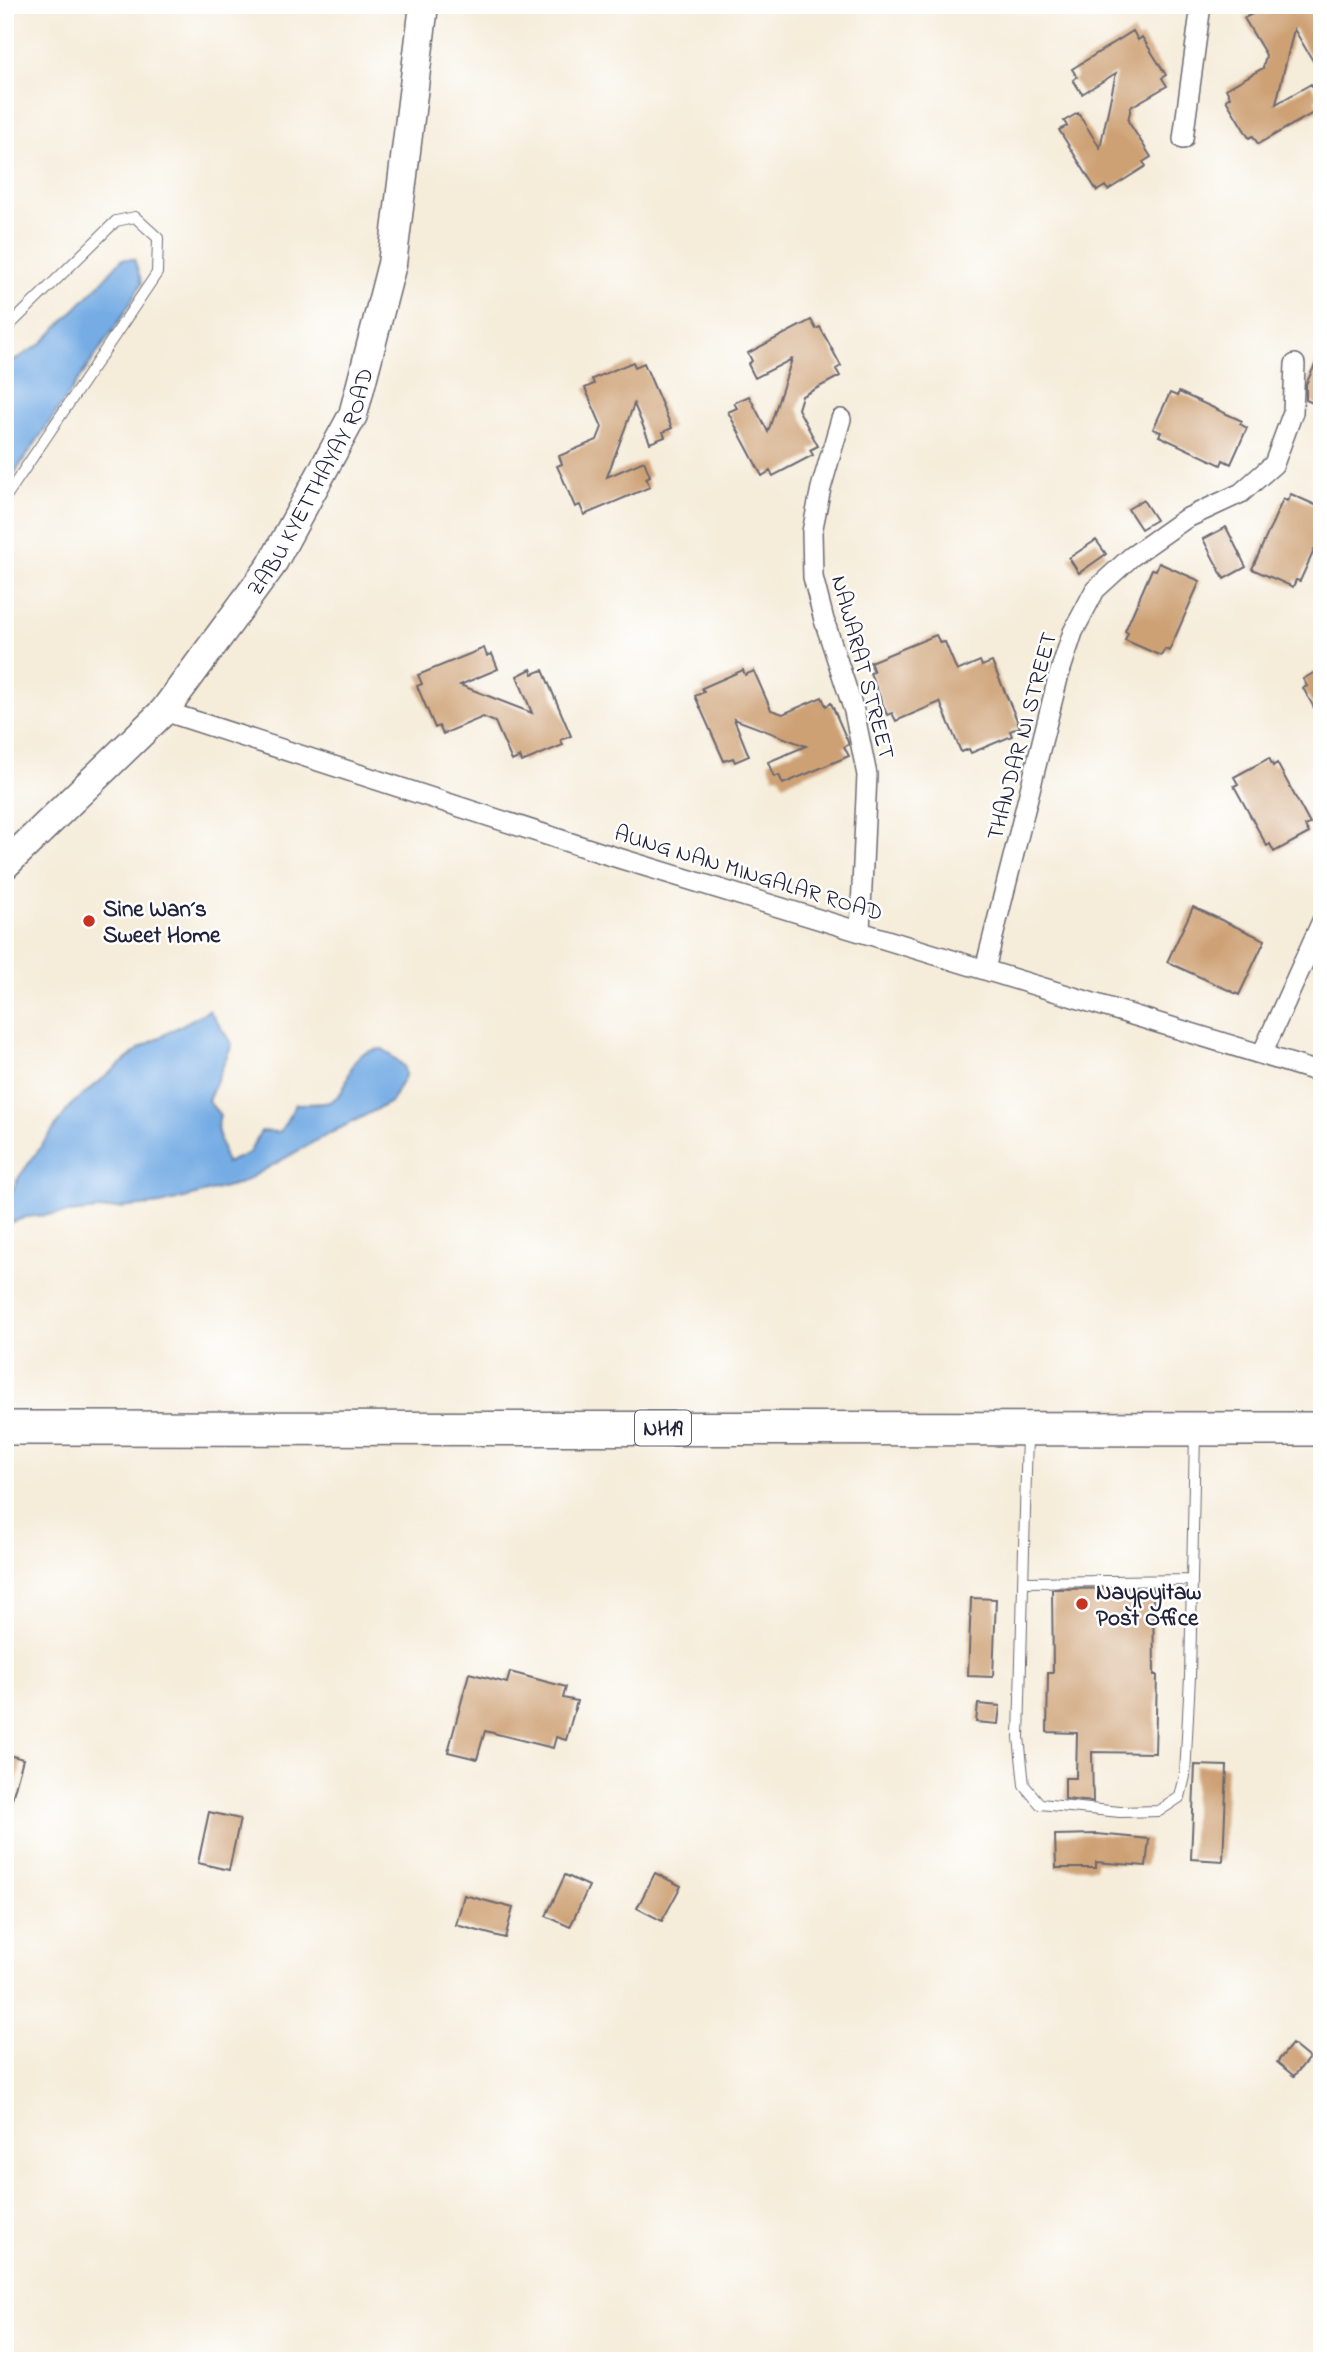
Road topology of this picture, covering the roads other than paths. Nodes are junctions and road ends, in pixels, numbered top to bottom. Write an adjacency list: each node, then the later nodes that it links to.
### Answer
1 (424, 5): 8 (main road, ZABU KYETTHAYAY ROAD)
2 (1201, 5): 3 (street)
3 (1183, 139)
4 (5, 330): 7 (lane)
5 (1295, 363): 12 (street, THANDAR NI STREET)
6 (841, 419): 11 (street, NAWARAT STREET)
7 (5, 498)
8 (164, 711): 9 (main road, ZABU KYETTHAYAY ROAD); 11 (street, AUNG NAN MINGALAR ROAD)
9 (5, 865)
10 (1322, 921): 13 (street)
11 (860, 931): 12 (street, AUNG NAN MINGALAR ROAD)
12 (985, 969): 13 (street, AUNG NAN MINGALAR ROAD)
13 (1262, 1054): 14 (street, AUNG NAN MINGALAR ROAD)
14 (1322, 1073)
15 (5, 1428): 16 (highway, NH19)
16 (1027, 1429): 17 (highway, NH19); 20 (lane)
17 (1195, 1429): 18 (highway, NH19); 19 (lane)
18 (1322, 1429)
19 (1192, 1580): 20 (lane); 20 (lane)
20 (1023, 1582)

